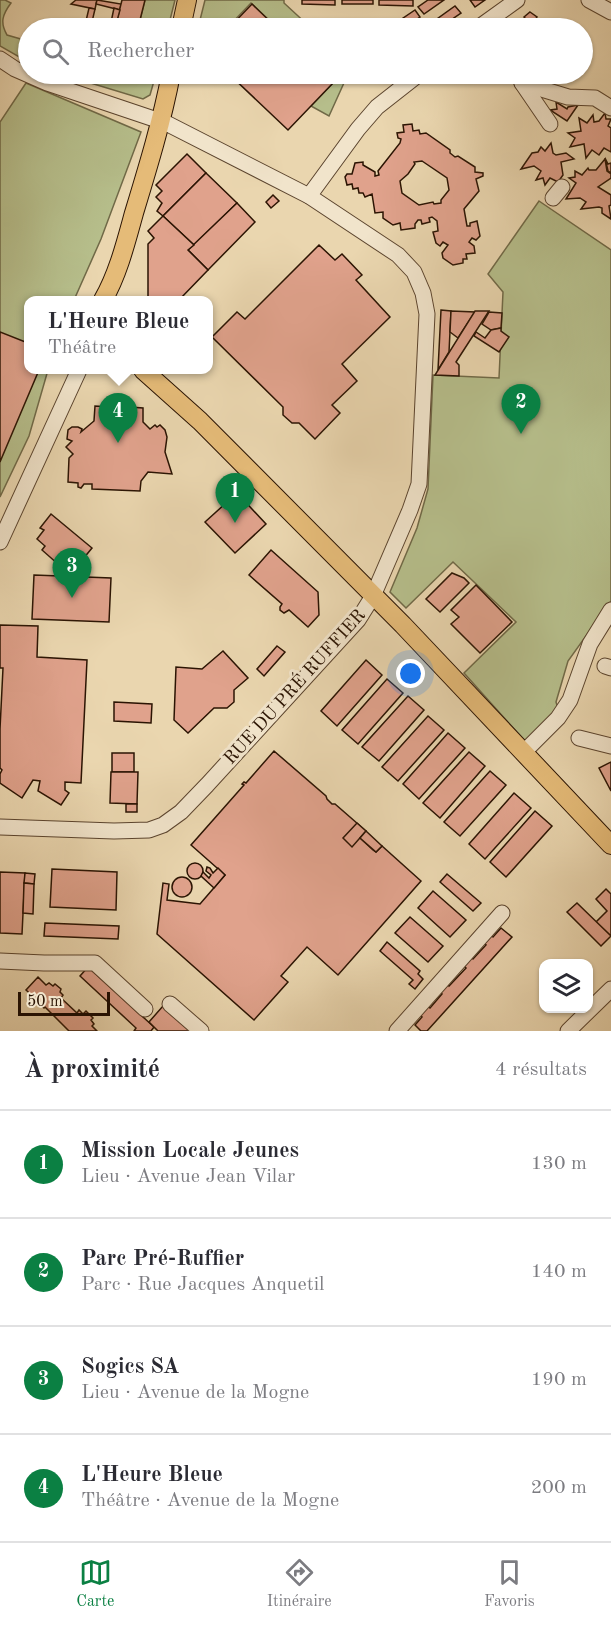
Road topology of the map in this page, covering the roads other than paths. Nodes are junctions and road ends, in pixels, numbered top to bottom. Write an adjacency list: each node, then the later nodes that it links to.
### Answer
1 (187, 0): 5 (main road)
2 (517, 0): 6 (street)
3 (589, 0): 4 (street)
4 (611, 12)
5 (183, 18)
6 (492, 18)
7 (0, 59): 8 (street)
8 (18, 70)
9 (53, 84): 15 (street)
10 (169, 84): 15 (main road)
11 (406, 84): 17 (street)
12 (523, 84): 16 (street)
13 (528, 84): 14 (street)
14 (611, 108)
15 (162, 122): 17 (street); 18 (main road)
16 (550, 124)
17 (309, 196): 22 (street)
18 (109, 296)
19 (78, 374): 21 (street)
20 (148, 374): 22 (main road)
21 (0, 542)
22 (373, 596): 26 (main road, RUE DU PRÉ RUFFIER); 27 (street, RUE DU PRÉ RUFFIER)
23 (611, 610): 26 (street)
24 (579, 738): 25 (street)
25 (611, 747)
26 (523, 753): 28 (main road, RUE DU PRÉ RUFFIER)
27 (0, 827)
28 (611, 845)
29 (502, 913): 35 (street)
30 (0, 961): 33 (street)
31 (611, 990): 36 (street)
32 (170, 1004): 34 (street)
33 (145, 1009)
34 (201, 1031)
35 (397, 1031)
36 (568, 1031)

